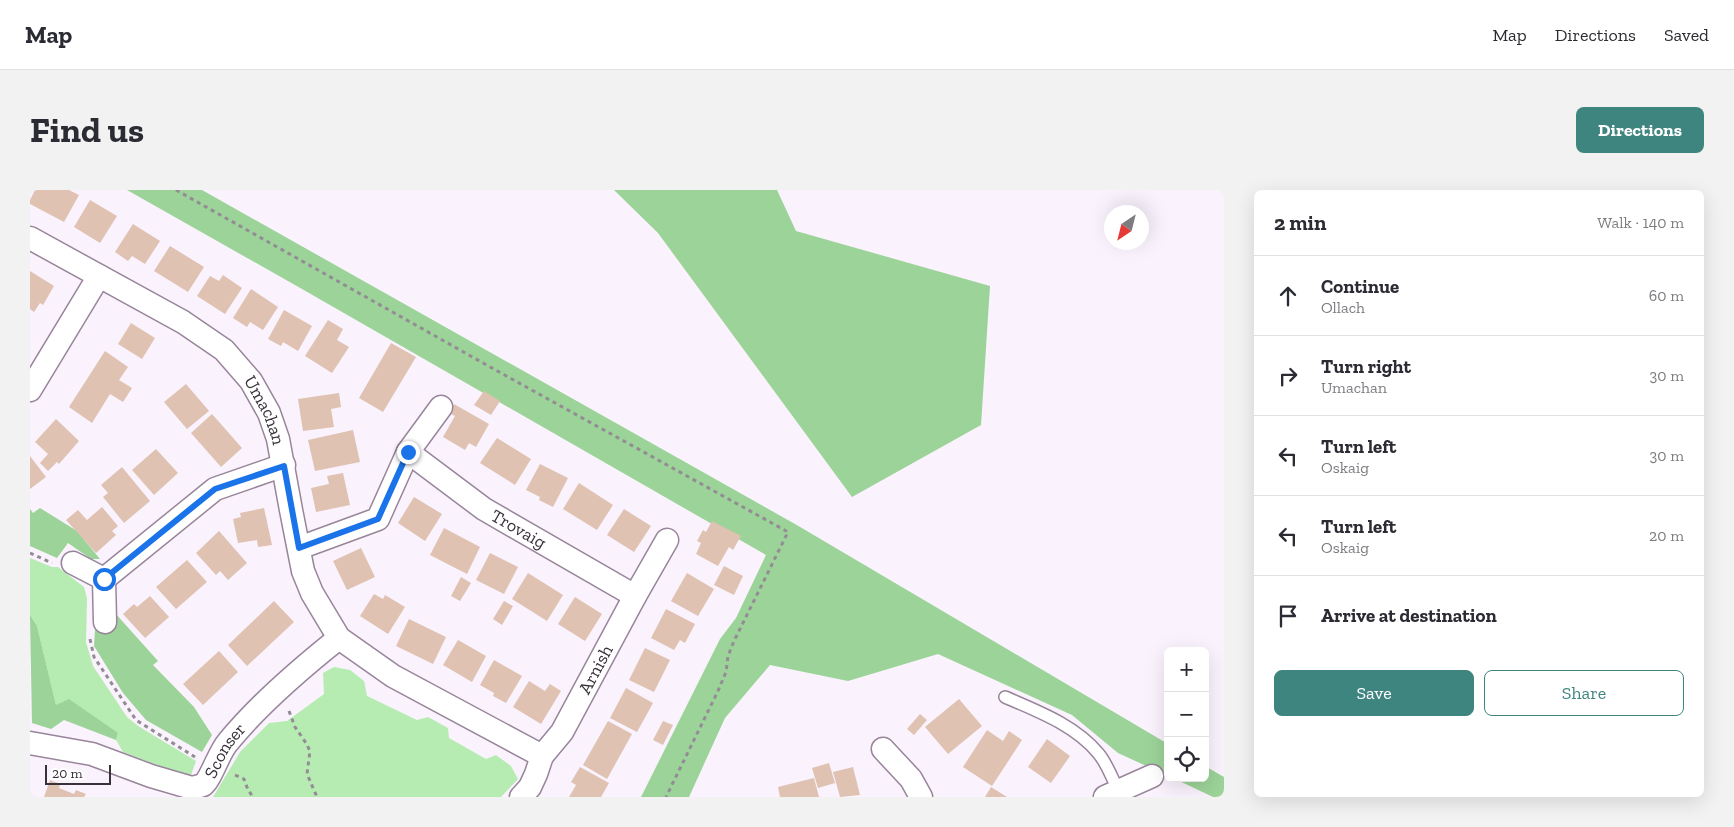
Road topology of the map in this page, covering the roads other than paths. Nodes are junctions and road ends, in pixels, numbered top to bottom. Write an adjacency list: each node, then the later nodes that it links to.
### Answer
1 (30, 238): 2 (street, Umachan)
2 (99, 276): 3 (street); 6 (street, Umachan)
3 (30, 390)
4 (441, 407): 5 (street)
5 (408, 452): 8 (street); 11 (street, Trovaig)
6 (284, 466): 8 (street, Umachan); 10 (street)
7 (667, 540): 11 (street, Arnish)
8 (299, 548): 13 (street, Umachan)
9 (74, 563): 10 (street)
10 (104, 579): 12 (street)
11 (635, 596): 17 (street, Arnish)
12 (104, 622)
13 (339, 638): 17 (street, Umachan); 19 (street, Sconser)
14 (1005, 697): 20 (lane)
15 (30, 743): 19 (street, Sconser)
16 (884, 749): 22 (street)
17 (542, 756): 21 (street, Arnish)
18 (1152, 776): 20 (street)
19 (197, 792)
20 (1112, 794)
21 (521, 797)
22 (921, 797)

